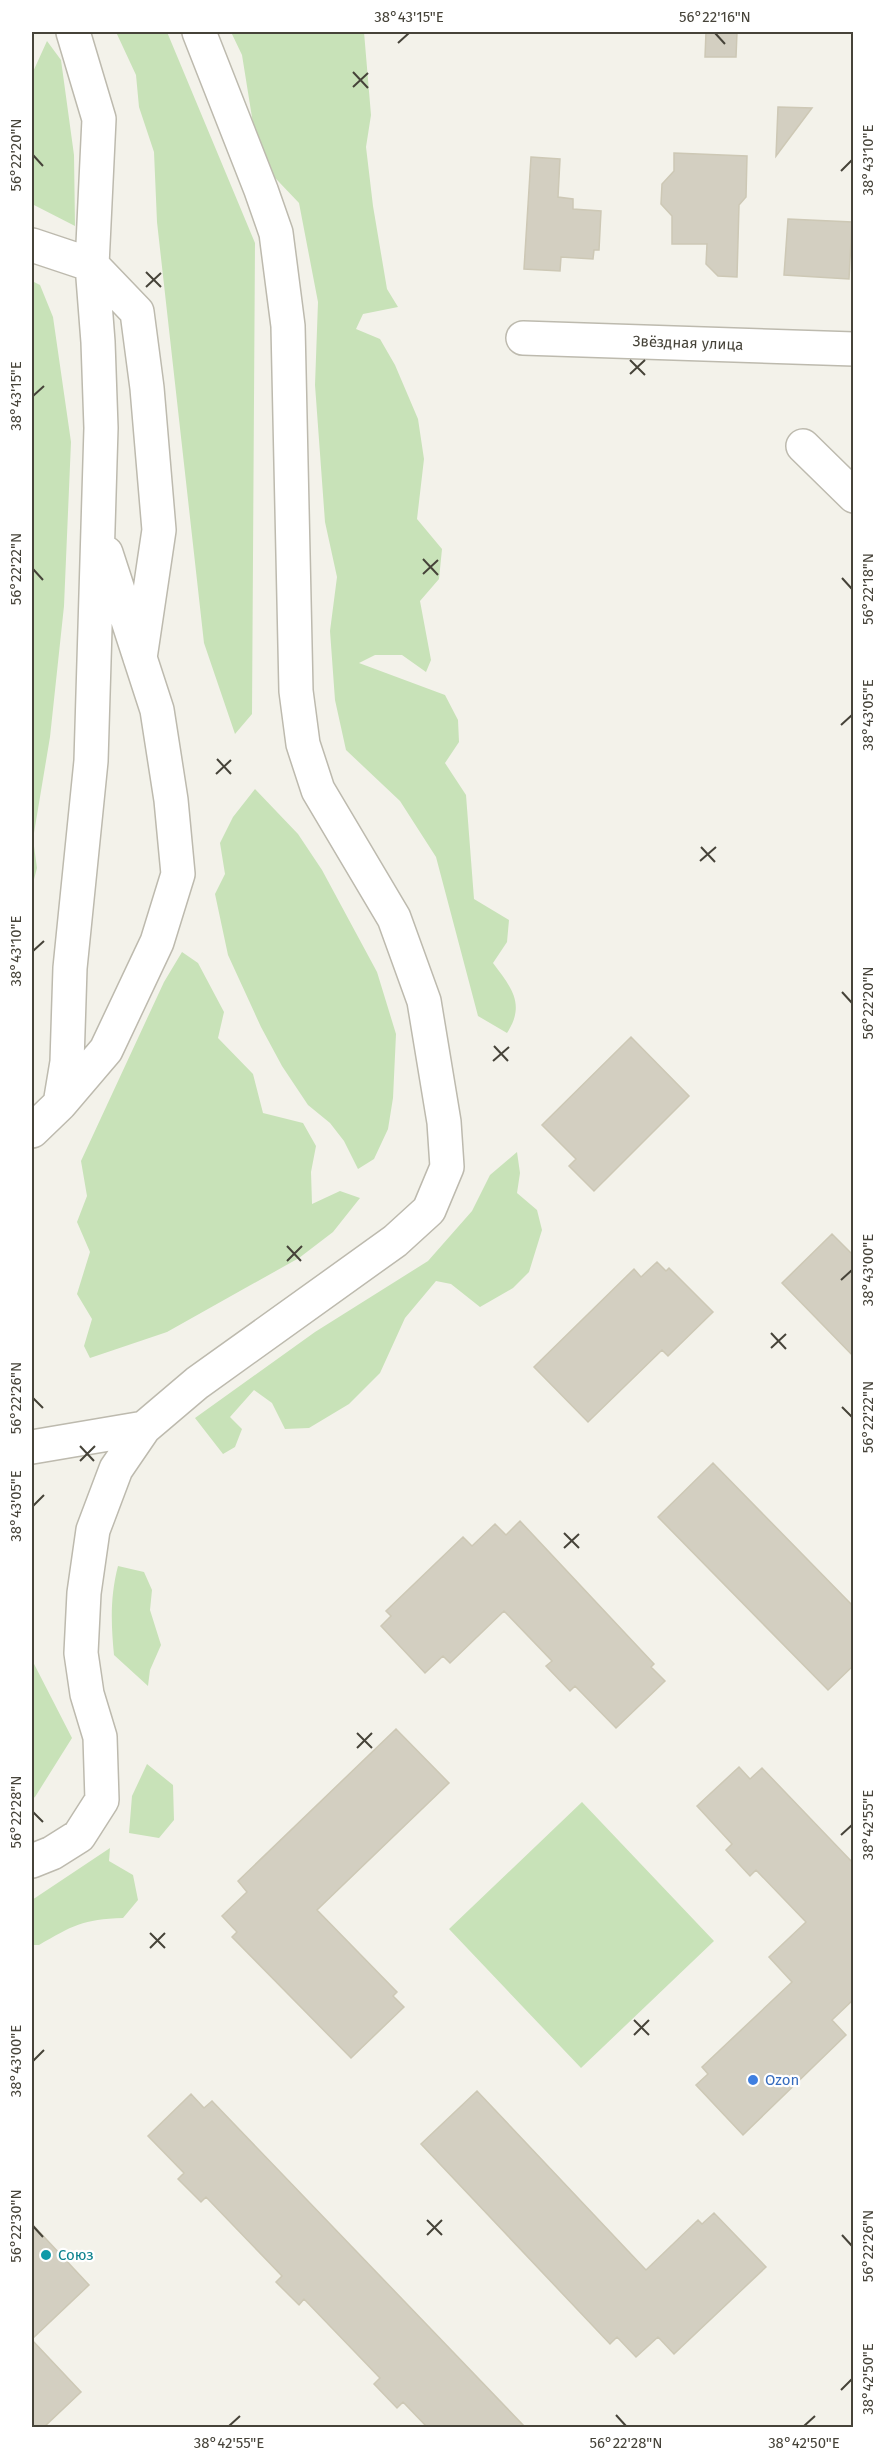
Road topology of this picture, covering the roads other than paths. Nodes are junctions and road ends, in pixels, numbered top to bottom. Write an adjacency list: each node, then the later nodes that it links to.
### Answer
1 (73, 32): 4 (street)
2 (199, 32): 13 (street)
3 (32, 245): 4 (street)
4 (92, 265): 9 (street); 10 (street)
5 (524, 338): 6 (street, Звёздная улица)
6 (854, 349)
7 (803, 446): 8 (street)
8 (854, 496)
9 (97, 527): 10 (street); 11 (street)
10 (140, 658): 11 (street)
11 (60, 1104): 12 (street)
12 (32, 1131)
13 (144, 1428): 14 (street); 15 (street)
14 (32, 1447)
15 (32, 1861)

